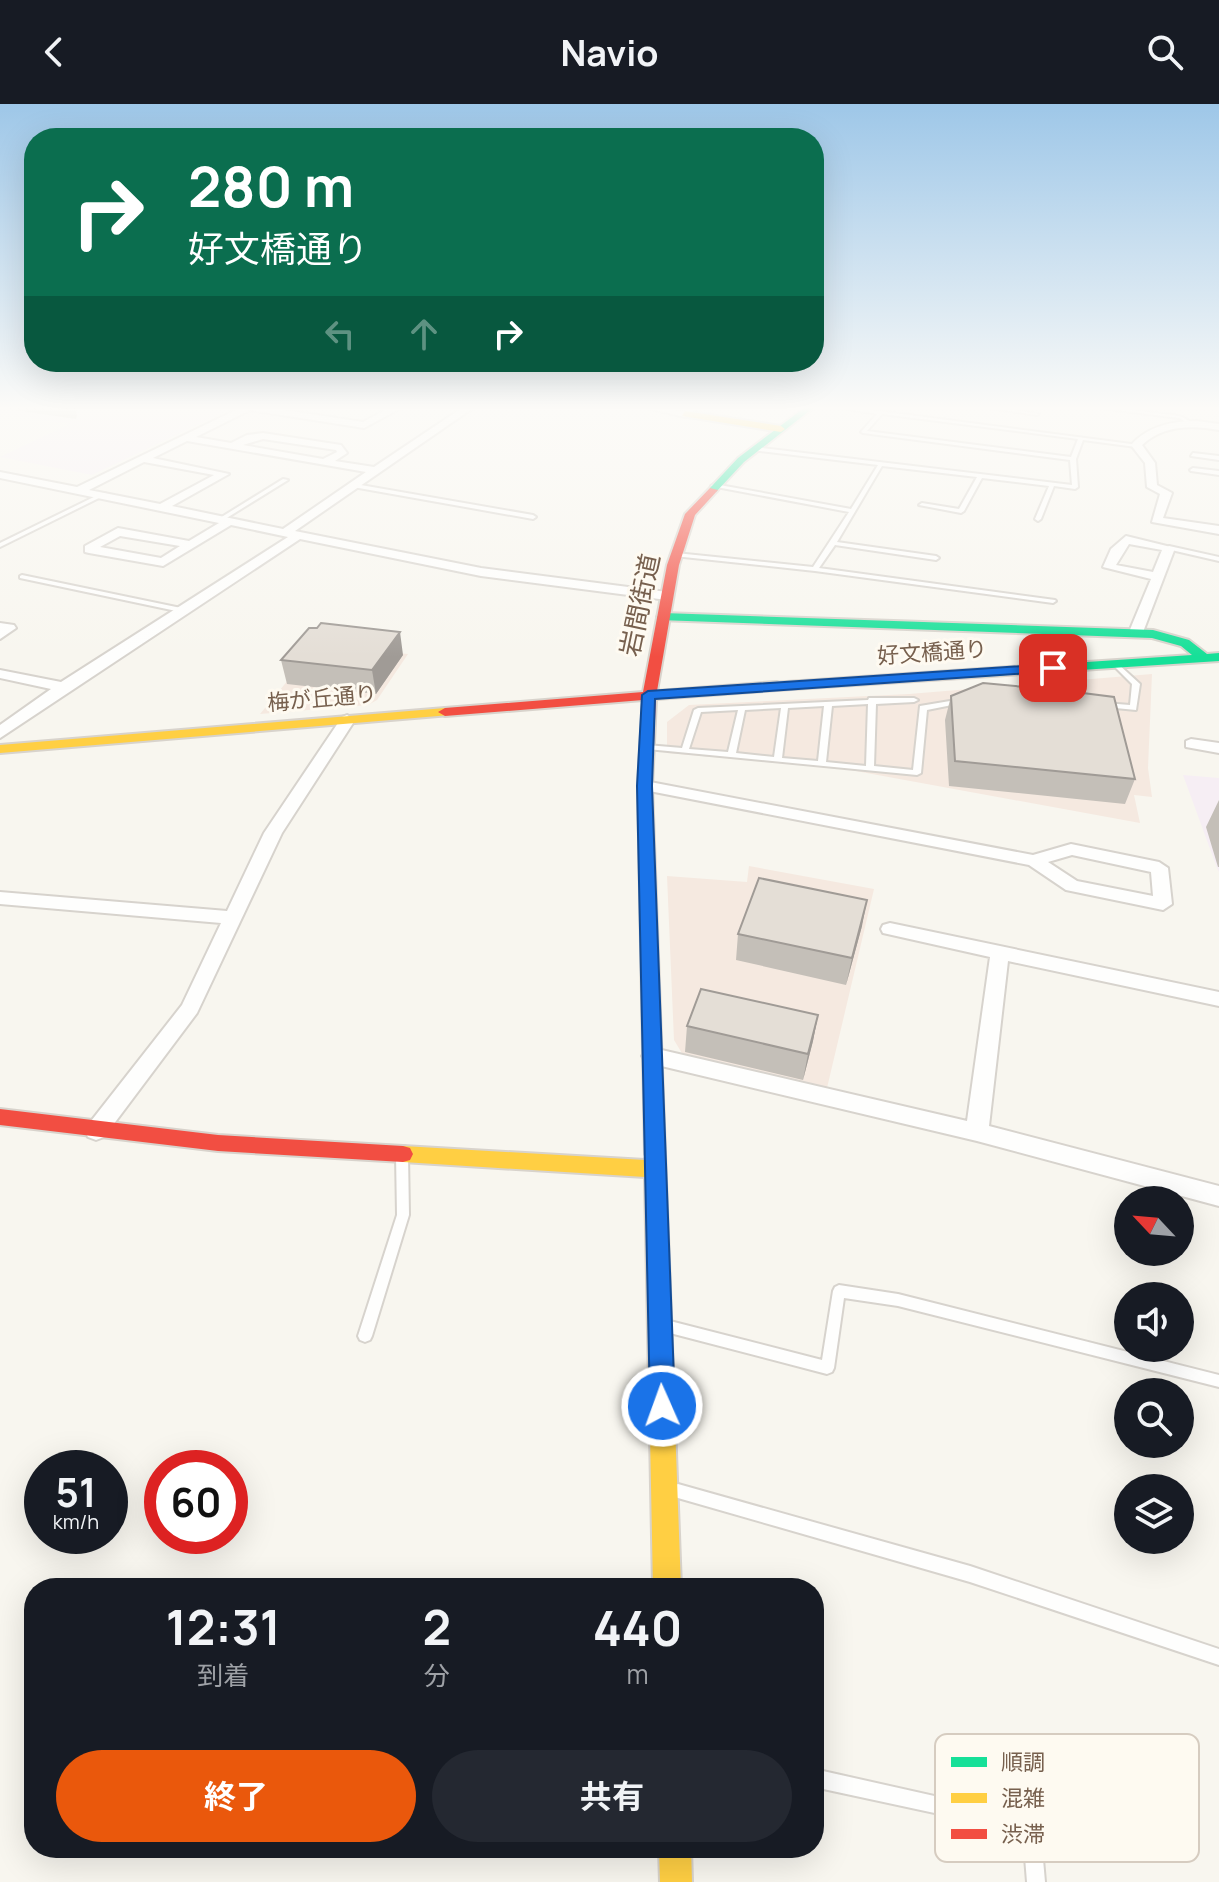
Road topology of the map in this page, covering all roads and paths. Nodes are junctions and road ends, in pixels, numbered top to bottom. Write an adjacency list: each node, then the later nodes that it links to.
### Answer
1 (90, 491): 12 (street)
2 (192, 491): 14 (street)
3 (269, 491): 17 (lane)
4 (348, 491): 20 (street)
5 (384, 491): 16 (lane)
6 (710, 491): 25 (street, 岩間街道)
7 (742, 491): 15 (lane)
8 (865, 491): 15 (lane)
9 (972, 491): 13 (lane)
10 (1050, 491): 18 (lane)
11 (1161, 491): 19 (street)
12 (104, 494): 14 (street); 22 (lane)
13 (922, 505)
14 (164, 506): 17 (street)
15 (853, 511): 21 (lane)
16 (533, 517)
17 (227, 519): 20 (street); 23 (street)
18 (1038, 519)
19 (1219, 530)
20 (293, 533): 31 (street); 33 (street)
21 (833, 543): 26 (lane); 28 (lane)
22 (0, 545)
23 (192, 545): 23 (street)
24 (1169, 548): 27 (lane); 29 (street); 29 (street)
25 (676, 555): 28 (lane); 31 (street, 岩間街道)
26 (936, 558)
27 (1219, 559)
28 (815, 569): 32 (lane)
29 (1156, 576): 36 (street)
30 (22, 577): 33 (lane)
31 (667, 596): 34 (street, 岩間街道)
32 (1053, 601)
33 (181, 610): 42 (street)
34 (663, 617): 36 (street); 43 (street, 岩間街道)
35 (0, 627): 37 (street)
36 (1136, 632): 38 (street)
37 (0, 635)
38 (1212, 658): 39 (street, 好文橋通り)
39 (1115, 664): 41 (street, 好文橋通り); 48 (lane)
40 (0, 674): 42 (street)
41 (898, 679): 43 (street, 好文橋通り); 45 (lane)
42 (63, 687): 53 (street)
43 (648, 695): 52 (street, 梅が丘通り); 55 (street, 岩間街道)
44 (872, 700): 45 (lane); 47 (lane); 62 (lane)
45 (914, 700): 50 (lane)
46 (971, 700): 50 (lane)
47 (828, 704): 49 (lane); 61 (lane)
48 (1102, 704)
49 (785, 706): 51 (lane); 60 (lane)
50 (923, 708): 62 (lane)
51 (742, 709): 56 (lane); 59 (lane)
52 (347, 720): 58 (street, 梅が丘通り); 66 (street)
53 (0, 733)
54 (1191, 744): 57 (street)
55 (645, 747): 56 (lane); 63 (street, 岩間街道)
56 (686, 748): 59 (lane)
57 (1219, 748)
58 (0, 749)
59 (732, 754): 60 (lane)
60 (778, 758): 61 (lane)
61 (822, 763): 62 (lane)
62 (870, 767)
63 (645, 786): 64 (street); 70 (street, 岩間街道)
64 (1034, 861): 64 (street)
65 (0, 898): 66 (street)
66 (233, 918): 72 (street)
67 (890, 929): 68 (street)
68 (1000, 951): 69 (street); 73 (street)
69 (1219, 999)
70 (653, 1056): 73 (street); 75 (street, 岩間街道)
71 (0, 1117): 72 (street)
72 (96, 1131): 74 (street)
73 (977, 1132): 76 (street)
74 (402, 1155): 75 (street); 78 (lane)
75 (655, 1169): 77 (street, 岩間街道)
76 (1219, 1196)
77 (660, 1324): 79 (lane); 80 (street, 岩間街道)
78 (365, 1336)
79 (1219, 1381)
80 (665, 1488): 81 (street, 岩間街道); 82 (lane)
81 (667, 1578)
82 (1219, 1657)
83 (824, 1780): 84 (lane)
84 (935, 1804)
85 (675, 1858): 87 (street)
86 (1034, 1862): 88 (lane)
87 (676, 1882)
88 (1036, 1882)

